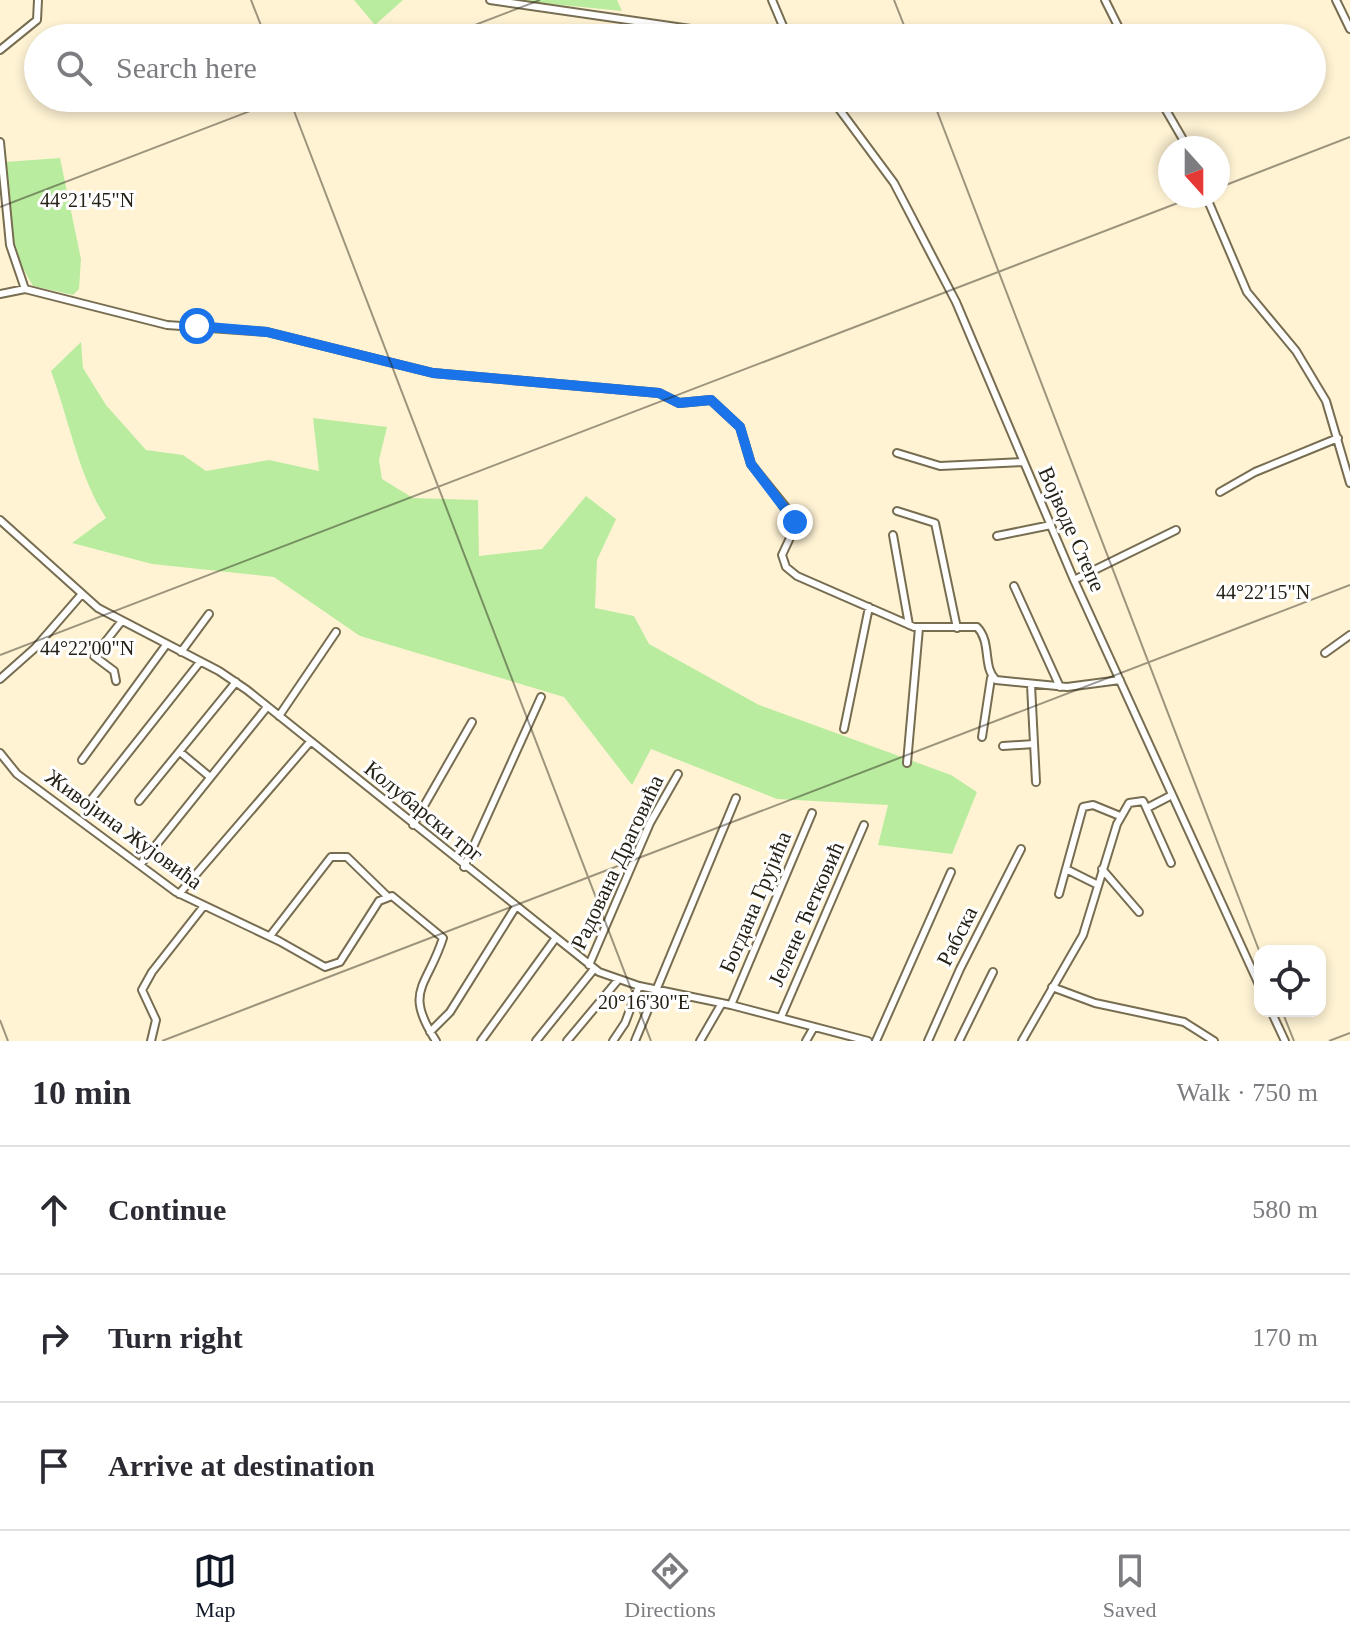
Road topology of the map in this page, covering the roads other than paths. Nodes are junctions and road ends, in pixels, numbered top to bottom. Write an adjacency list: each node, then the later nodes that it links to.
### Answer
1 (38, 0): 6 (street)
2 (490, 0): 7 (street)
3 (772, 0): 8 (street)
4 (1105, 0): 9 (street)
5 (1336, 0): 10 (street)
6 (32, 24)
7 (656, 24)
8 (782, 24)
9 (1117, 24)
10 (1350, 28)
11 (24, 31): 12 (street)
12 (0, 50)
13 (841, 112): 22 (street, Војводе Степе)
14 (1167, 112): 15 (street)
15 (1181, 136)
16 (0, 142): 18 (street)
17 (1211, 208): 20 (street)
18 (25, 289): 19 (street); 34 (street)
19 (0, 294)
20 (1338, 438): 23 (street); 24 (street)
21 (897, 453): 22 (street)
22 (1023, 462): 27 (street, Војводе Степе)
23 (1350, 483)
24 (1220, 492)
25 (897, 511): 39 (street)
26 (0, 520): 33 (street, Колубарски трг)
27 (1051, 525): 30 (street); 31 (street, Војводе Степе)
28 (1176, 530): 31 (street)
29 (893, 535): 37 (street)
30 (997, 536)
31 (1074, 580): 48 (street, Војводе Степе)
32 (1014, 586): 52 (street)
33 (81, 595): 36 (street, Колубарски трг); 47 (street)
34 (869, 607): 37 (street); 57 (street)
35 (209, 614): 43 (street)
36 (121, 622): 42 (street, Колубарски трг); 49 (street)
37 (909, 625): 38 (street)
38 (919, 628): 39 (street); 65 (street)
39 (957, 628): 46 (street)
40 (336, 632): 55 (street)
41 (1350, 635): 44 (street)
42 (166, 645): 43 (street, Колубарски трг); 64 (street)
43 (181, 652): 45 (street, Колубарски трг)
44 (1325, 653)
45 (200, 662): 50 (street, Колубарски трг); 72 (street)
46 (991, 678): 51 (street); 58 (street)
47 (0, 679)
48 (1120, 680): 52 (street); 69 (street, Војводе Степе)
49 (116, 681)
50 (236, 682): 54 (street, Колубарски трг); 62 (street)
51 (1031, 685): 52 (street); 60 (street)
52 (1060, 687)
53 (541, 697): 81 (street)
54 (267, 707): 55 (street, Колубарски трг); 67 (street)
55 (279, 716): 59 (street, Колубарски трг)
56 (472, 722): 76 (street)
57 (844, 729)
58 (982, 737)
59 (310, 742): 76 (street, Колубарски трг); 86 (street)
60 (1034, 744): 61 (street); 68 (street)
61 (1003, 746)
62 (180, 752): 67 (street); 71 (street)
63 (0, 753): 80 (street, Живојина Жујовића)
64 (82, 760)
65 (907, 763)
66 (678, 774): 94 (street, Радована Драговића)
67 (210, 777): 80 (street)
68 (1036, 782)
69 (1172, 795): 73 (street); 96 (street, Војводе Степе)
70 (736, 798): 100 (street)
71 (139, 801)
72 (86, 806)
73 (1146, 806): 75 (street); 79 (street)
74 (812, 813): 102 (street, Богдана Грујића)
75 (1120, 816): 82 (street); 83 (street)
76 (413, 825): 81 (street, Колубарски трг)
77 (864, 825): 103 (street, Јелене Ћетковић)
78 (1021, 849): 119 (street, Рабска)
79 (1171, 863)
80 (140, 865): 86 (street, Живојина Жујовића)
81 (464, 867): 90 (street, Колубарски трг)
82 (1066, 869): 85 (street); 87 (street)
83 (1102, 869): 85 (street); 91 (street)
84 (951, 872): 118 (street)
85 (1098, 885): 99 (street)
86 (179, 894): 89 (street, Живојина Жујовића)
87 (1059, 894)
88 (387, 896): 92 (street, Живојина Жујовића); 92 (street); 106 (street)
89 (203, 907): 92 (street, Живојина Жујовића); 108 (street)
90 (515, 908): 93 (street, Колубарски трг); 106 (street)
91 (1139, 912)
92 (270, 936)
93 (555, 939): 94 (street, Колубарски трг); 110 (street)
94 (591, 967): 97 (street, Колубарски трг); 111 (street, Радована Драговића)
95 (993, 972): 120 (street)
96 (1254, 974)
97 (618, 980): 98 (street, Колубарски трг); 112 (street)
98 (639, 986): 100 (street, Колубарски трг); 113 (street)
99 (1052, 987): 107 (street); 121 (street)
100 (656, 989): 101 (street, Колубарски трг); 114 (street)
101 (722, 1003): 102 (street, Колубарски трг); 115 (street)
102 (731, 1005): 103 (street, Колубарски трг)
103 (781, 1017): 105 (street, Колубарски трг)
104 (1274, 1017): 122 (street)
105 (814, 1027): 116 (street); 117 (street, Колубарски трг)
106 (430, 1032): 109 (street)
107 (1210, 1040)
108 (151, 1041)
109 (436, 1041)
110 (481, 1041)
111 (536, 1041)
112 (567, 1041)
113 (613, 1041)
114 (635, 1041)
115 (700, 1041)
116 (806, 1041)
117 (868, 1041)
118 (876, 1041)
119 (928, 1041)
120 (959, 1041)
121 (1022, 1041)
122 (1285, 1041)

